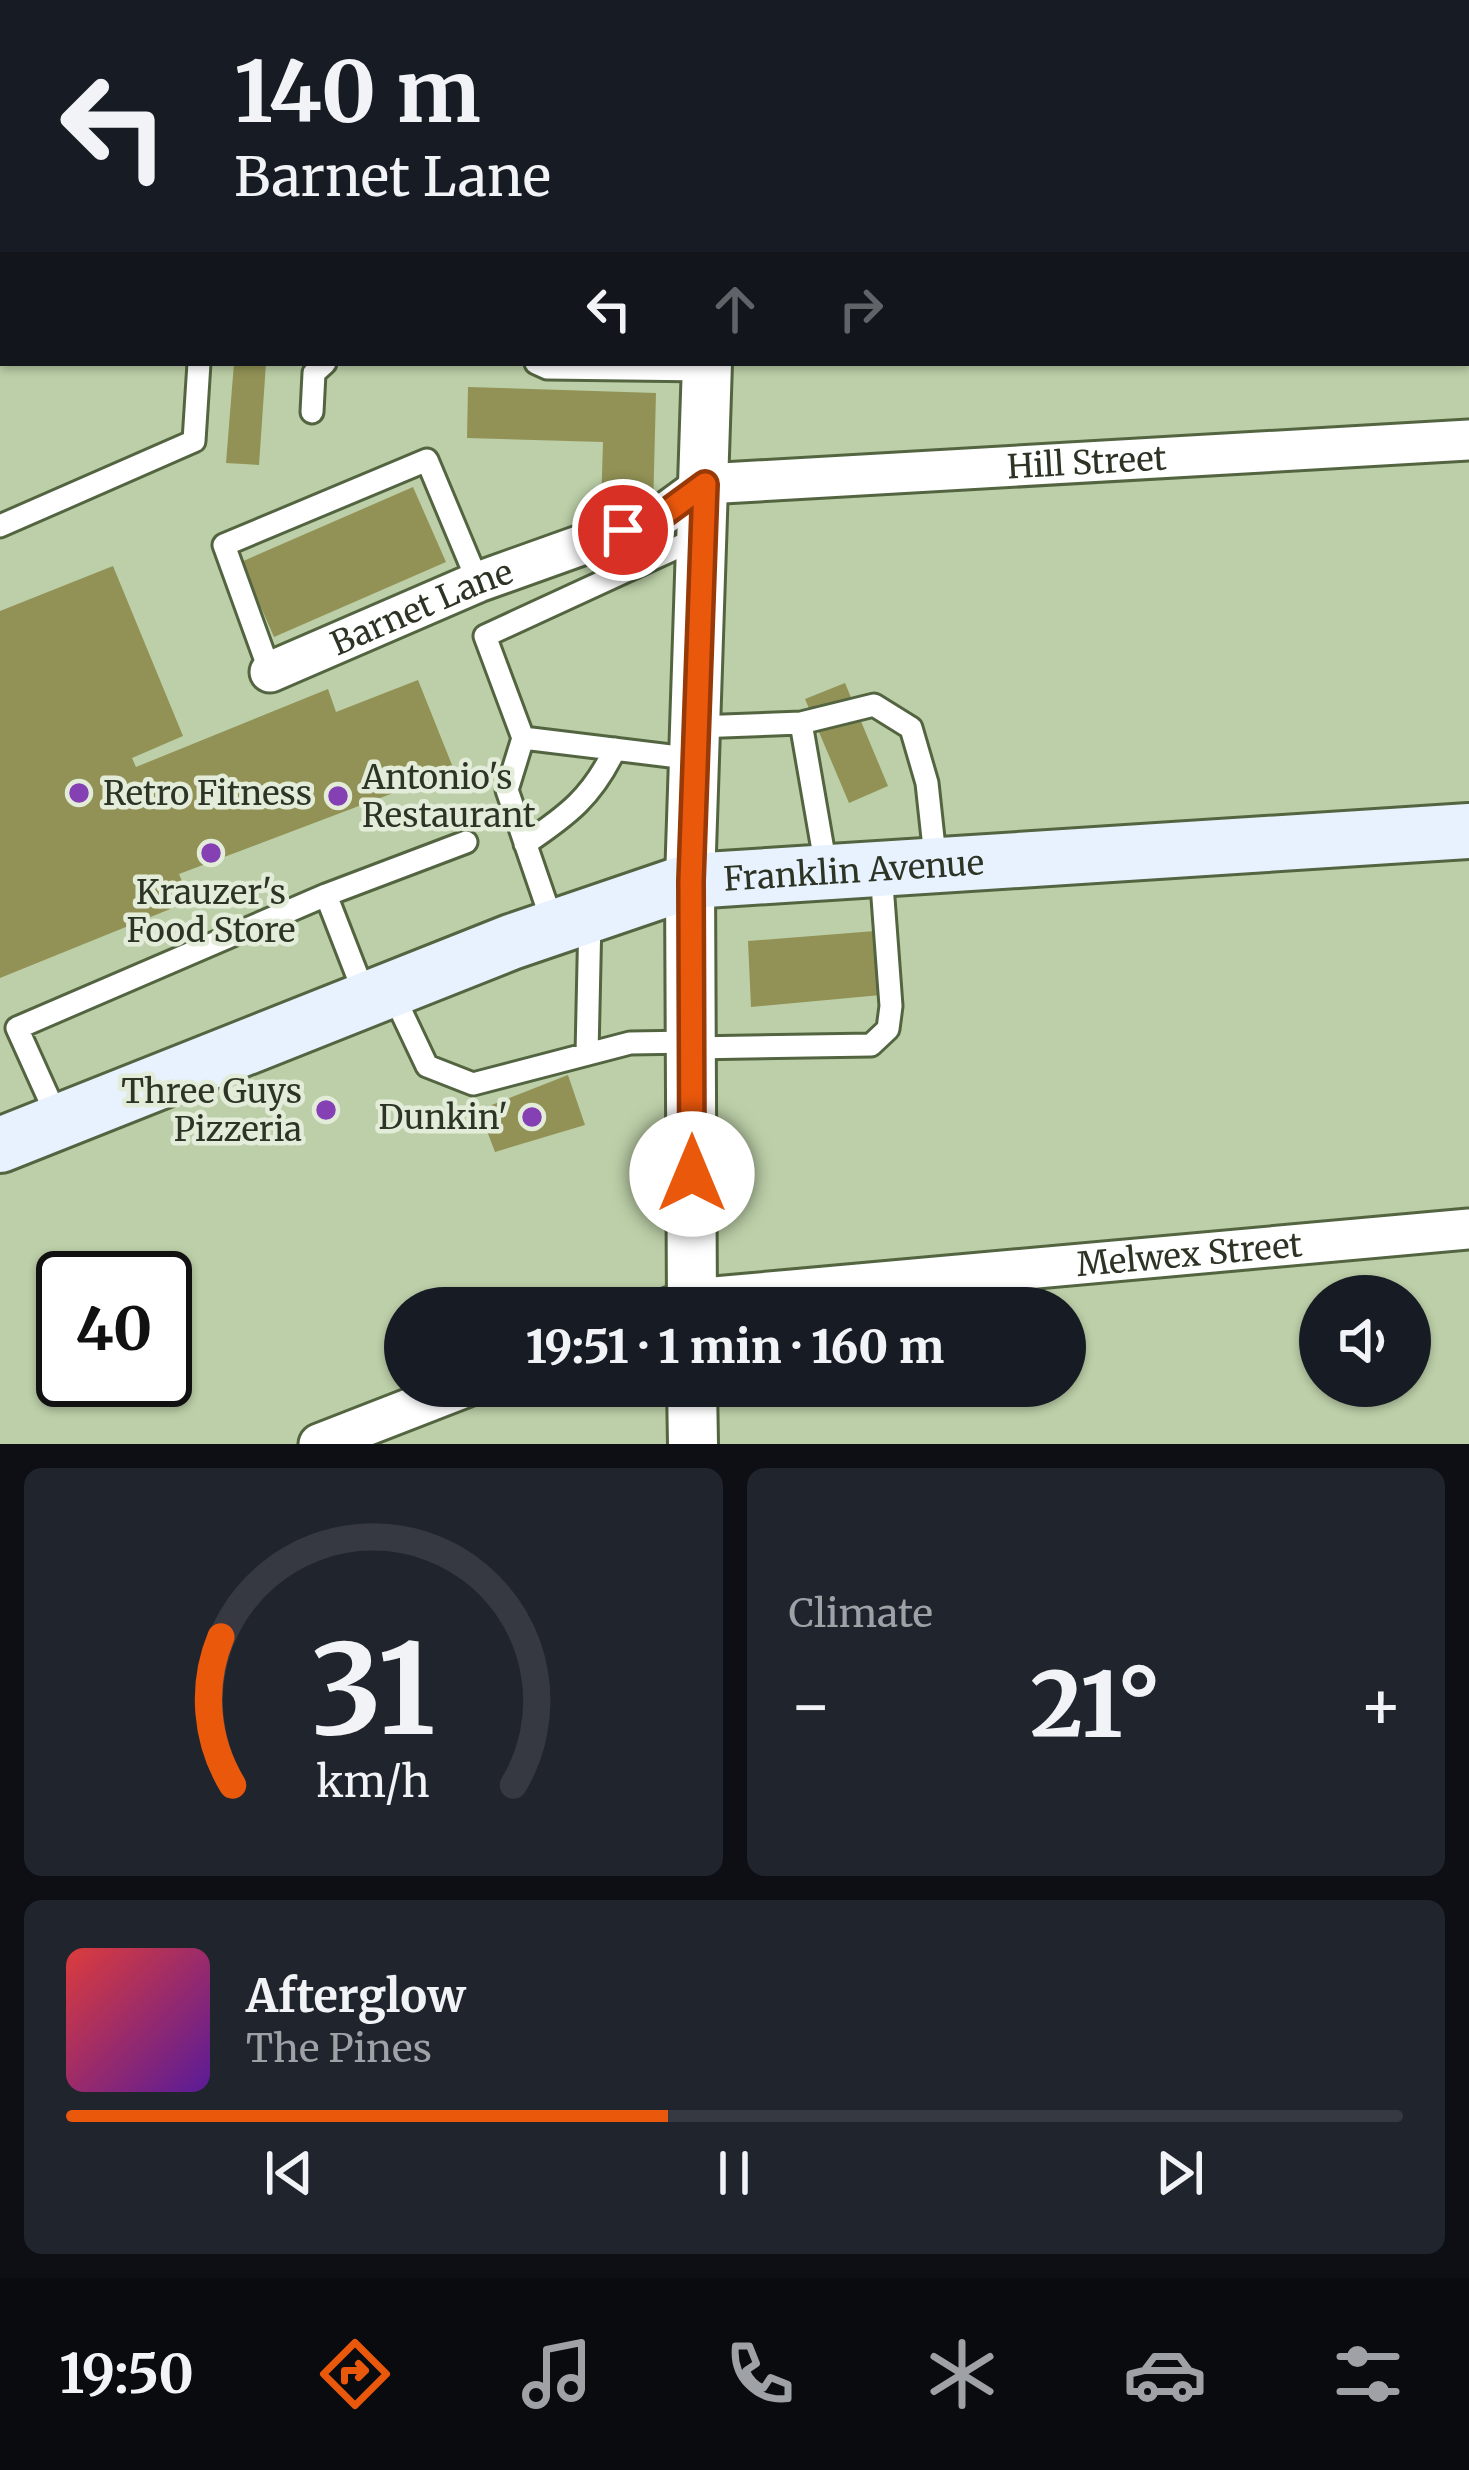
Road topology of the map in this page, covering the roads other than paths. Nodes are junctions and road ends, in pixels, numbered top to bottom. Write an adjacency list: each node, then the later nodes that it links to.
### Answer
1 (199, 366): 8 (lane)
2 (322, 366): 5 (lane)
3 (543, 366): 4 (lane)
4 (707, 366): 7 (street)
5 (312, 412)
6 (1469, 440): 7 (street, Hill Street)
7 (705, 484): 9 (street); 10 (street, Barnet Lane)
8 (0, 526)
9 (703, 536): 13 (lane); 14 (street)
10 (478, 582): 11 (street, Barnet Lane); 11 (lane)
11 (270, 672)
12 (801, 723): 14 (lane); 19 (lane); 21 (lane)
13 (523, 738): 15 (lane); 18 (lane)
14 (696, 743): 15 (lane); 22 (street)
15 (615, 749): 18 (lane)
16 (1469, 831): 19 (main road, Franklin Avenue)
17 (466, 842): 23 (lane)
18 (525, 844): 24 (lane)
19 (937, 868): 20 (main road, Franklin Avenue)
20 (881, 871): 21 (main road, Franklin Avenue); 27 (lane)
21 (827, 874): 22 (main road, Franklin Avenue)
22 (691, 881): 24 (main road, Franklin Avenue); 27 (street)
23 (326, 896): 25 (lane); 26 (lane)
24 (572, 920): 25 (main road, Franklin Avenue); 28 (lane)
25 (378, 994): 28 (lane); 29 (main road, Franklin Avenue)
26 (9, 1031): 29 (lane)
27 (691, 1046): 28 (lane); 32 (street)
28 (587, 1054)
29 (59, 1121): 30 (main road, Franklin Avenue)
30 (0, 1145)
31 (1469, 1229): 33 (street, Melwex Street)
32 (684, 1287)
33 (870, 1287)
34 (414, 1407): 36 (street)
35 (692, 1407): 37 (street)
36 (319, 1444)
37 (693, 1444)

